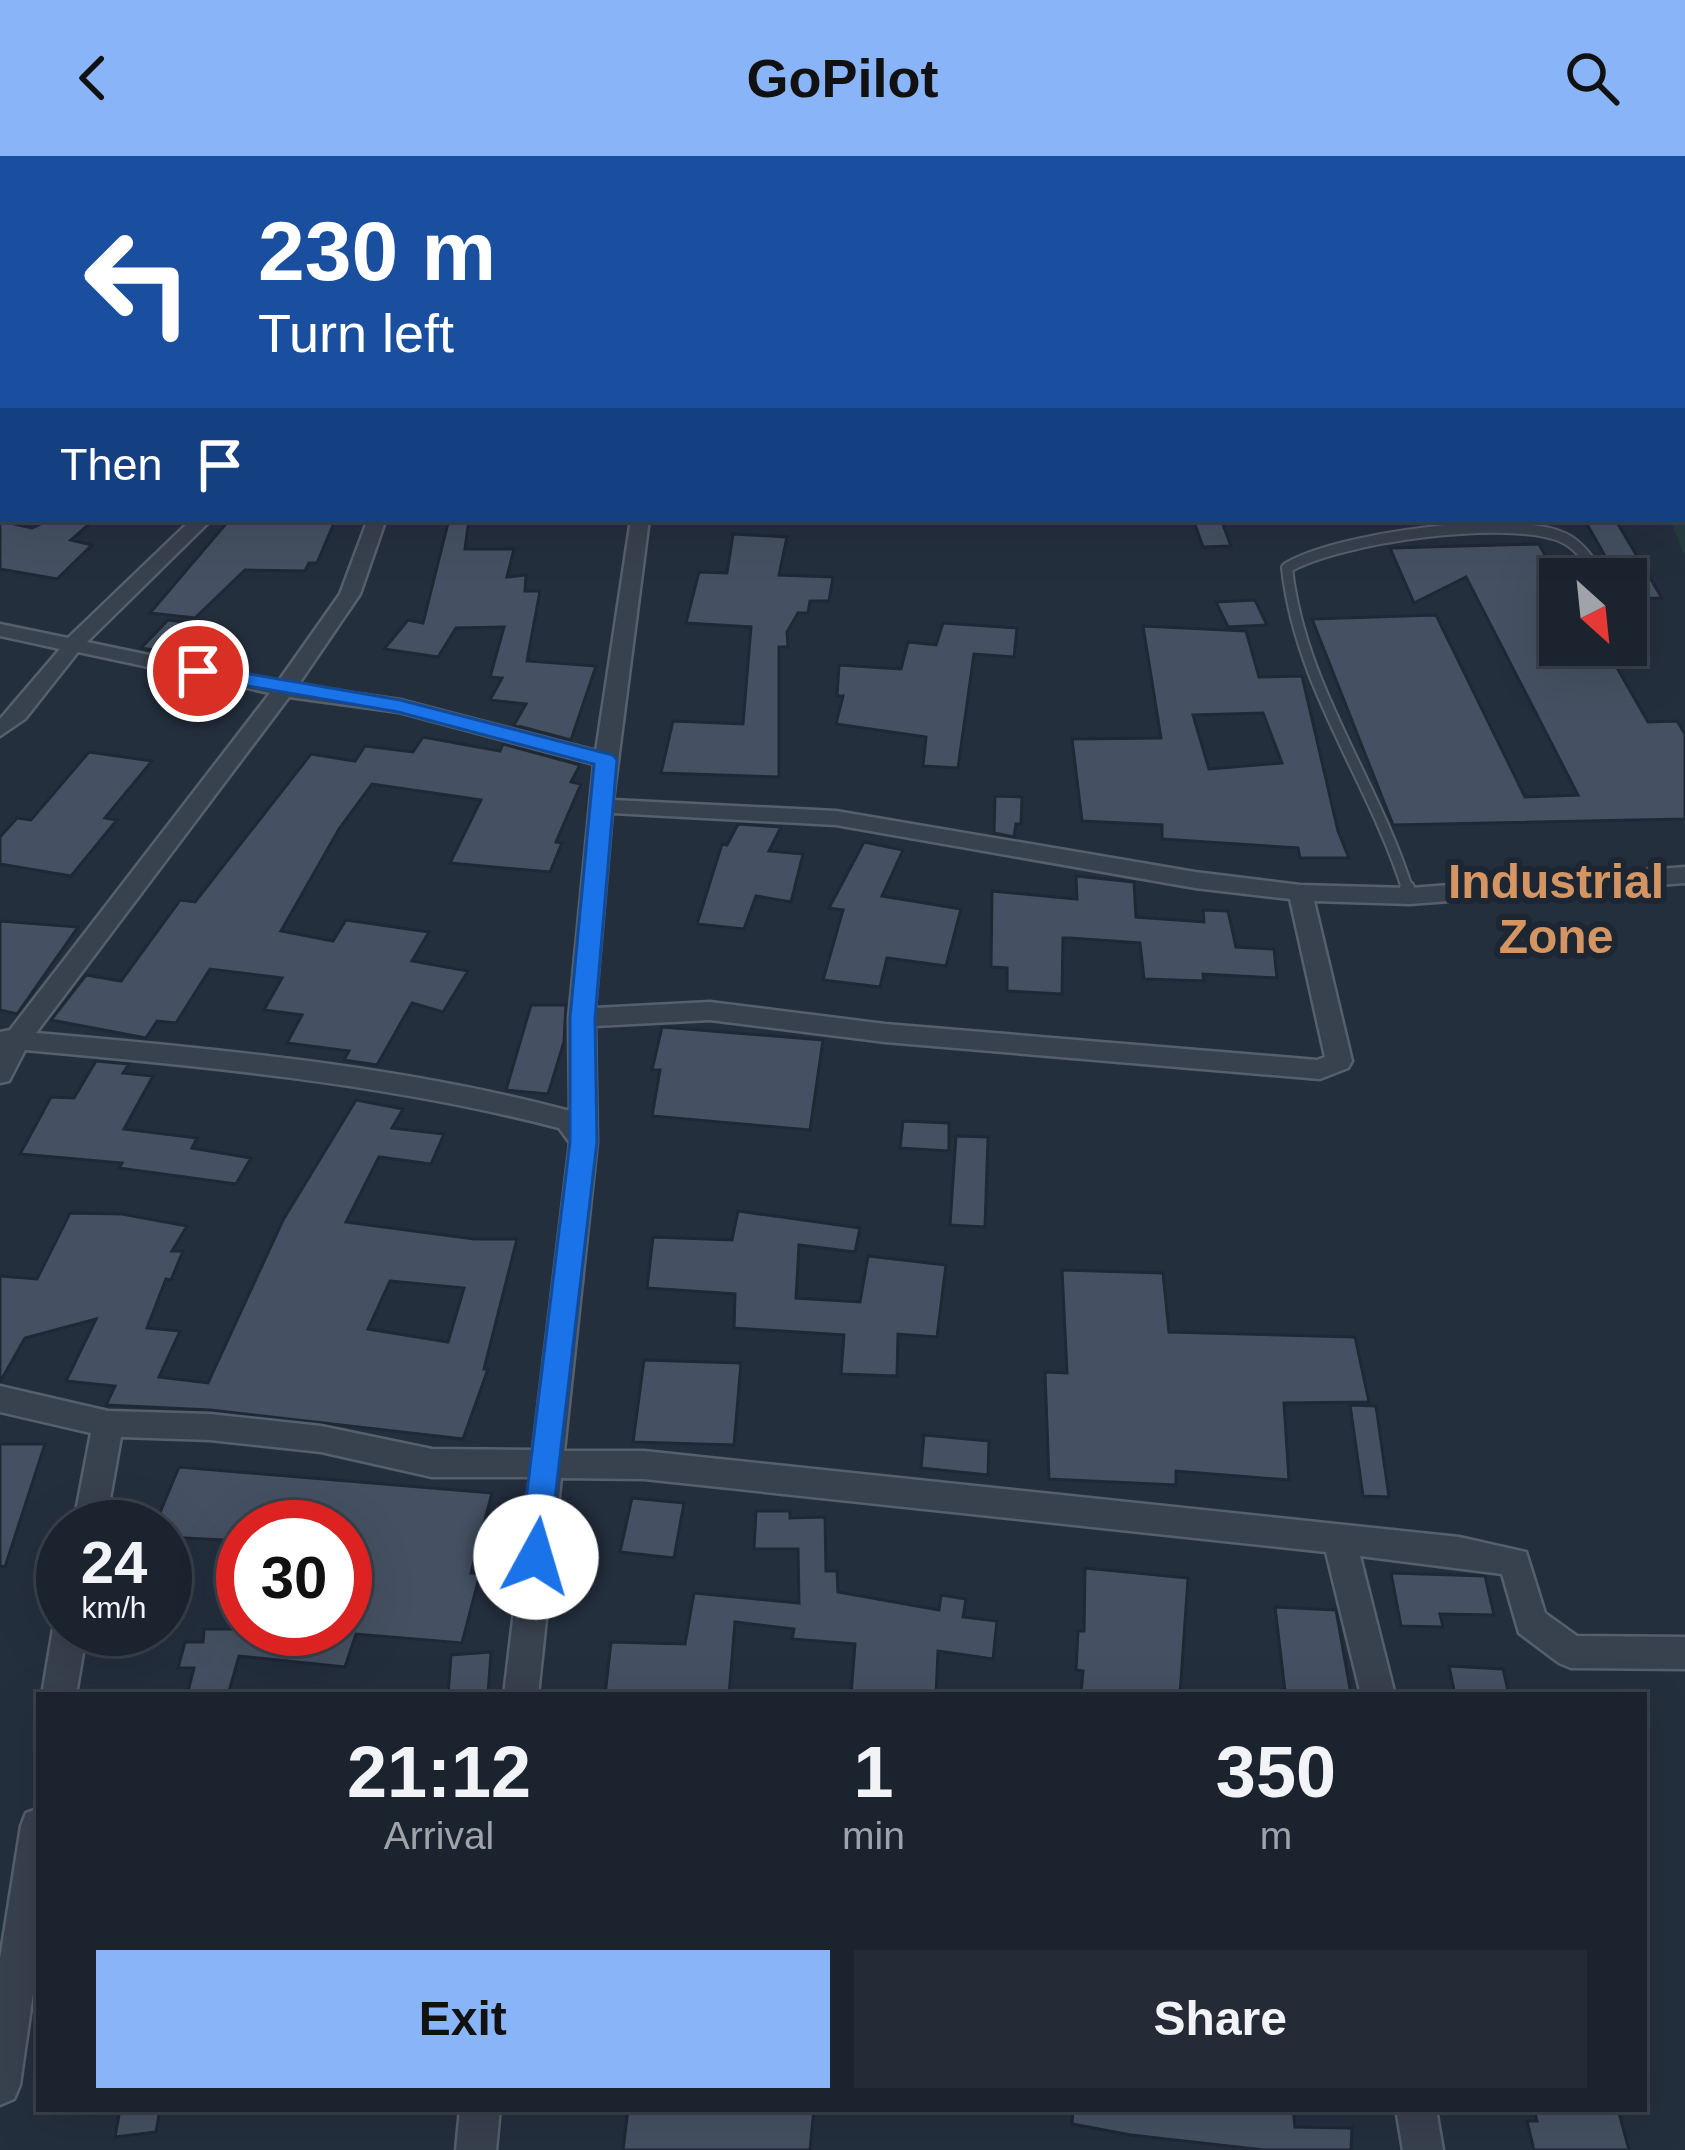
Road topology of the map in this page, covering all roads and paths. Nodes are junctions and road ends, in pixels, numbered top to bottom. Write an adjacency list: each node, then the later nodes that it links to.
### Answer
1 (200, 522): 6 (street)
2 (376, 522): 7 (street)
3 (640, 522): 9 (street)
4 (1586, 558): 13 (lane)
5 (0, 630): 6 (street)
6 (73, 645): 7 (street); 8 (street)
7 (280, 689): 9 (street); 15 (street)
8 (0, 730)
9 (606, 760): 10 (street)
10 (602, 806): 12 (street); 14 (street)
11 (1685, 875): 13 (street)
12 (1300, 893): 13 (street); 14 (street)
13 (1409, 896)
14 (582, 1018): 17 (street)
15 (8, 1040): 16 (street); 17 (street)
16 (0, 1074)
17 (584, 1142): 20 (street)
18 (0, 1399): 19 (street)
19 (108, 1424): 20 (street); 21 (street)
20 (545, 1465): 22 (street); 26 (street)
21 (94, 1500)
22 (1340, 1542): 23 (street); 27 (street)
23 (1685, 1653)
24 (66, 1656): 25 (street)
25 (60, 1692)
26 (521, 1692)
27 (1377, 1692)
28 (36, 1846): 29 (street)
29 (0, 2085)
30 (479, 2112): 32 (street)
31 (1417, 2112): 33 (street)
32 (476, 2150)
33 (1423, 2150)

